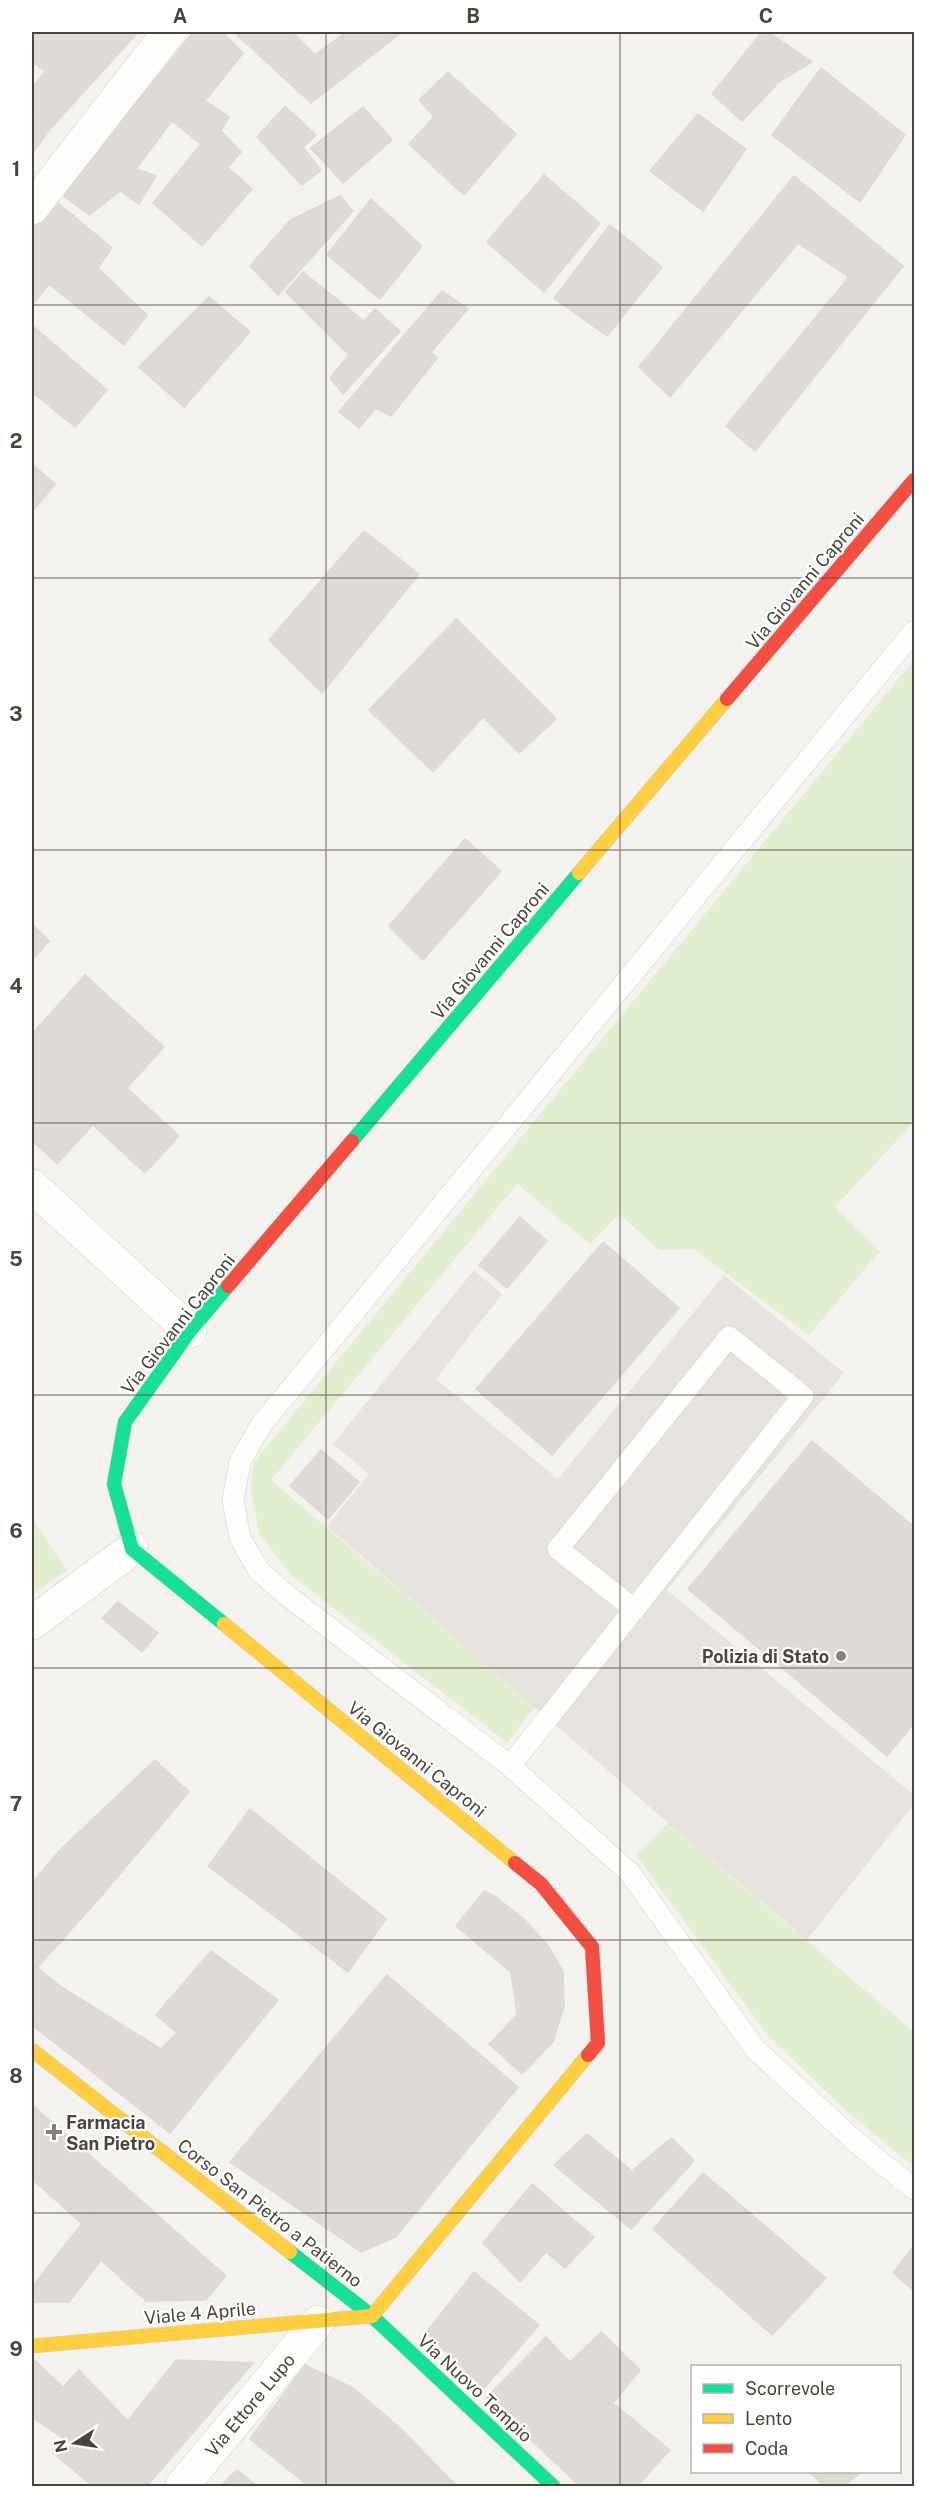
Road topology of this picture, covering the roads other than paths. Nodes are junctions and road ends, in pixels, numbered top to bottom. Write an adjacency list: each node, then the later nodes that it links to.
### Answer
1 (169, 32): 2 (street)
2 (32, 208)
3 (915, 480): 6 (street, Via Giovanni Caproni)
4 (915, 631): 10 (lane)
5 (32, 1186): 6 (street)
6 (190, 1331): 7 (street, Via Giovanni Caproni)
7 (132, 1549): 9 (street); 13 (street, Via Giovanni Caproni)
8 (634, 1609): 8 (lane); 10 (lane)
9 (32, 1623)
10 (510, 1766): 12 (lane)
11 (32, 2050): 13 (street, Corso San Pietro a Patierno)
12 (915, 2189)
13 (372, 2316): 14 (street, Viale 4 Aprile); 17 (street, Via Nuovo Tempio)
14 (318, 2322): 15 (street, Viale 4 Aprile); 16 (street, Via Ettore Lupo)
15 (32, 2346)
16 (182, 2487)
17 (553, 2487)

